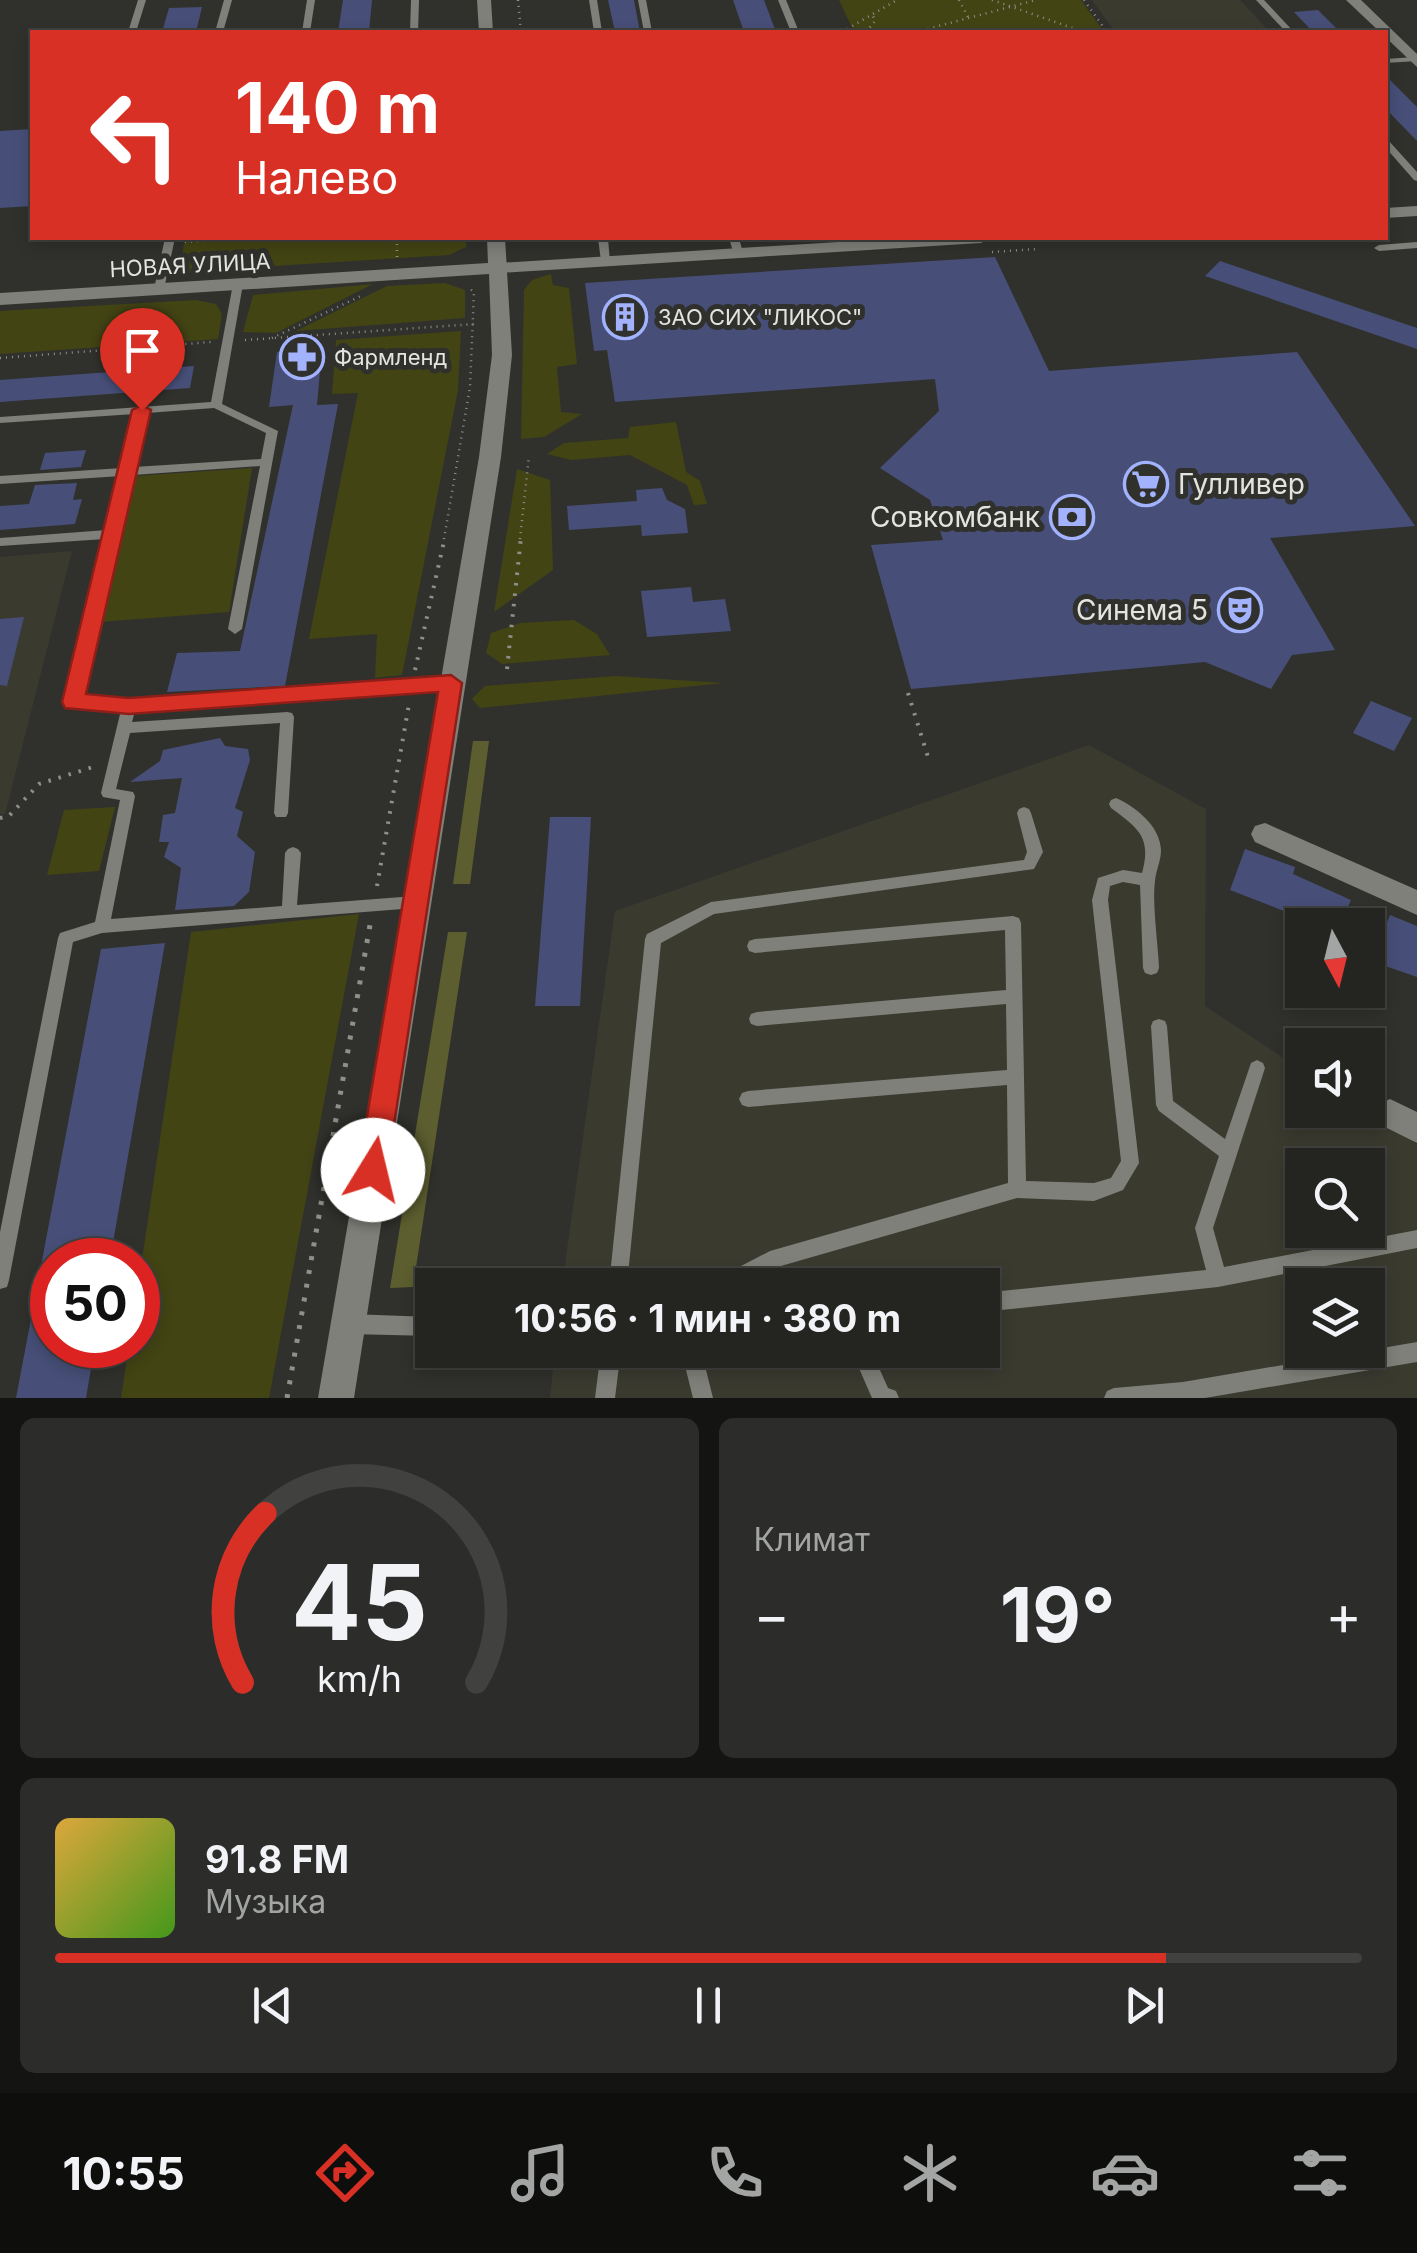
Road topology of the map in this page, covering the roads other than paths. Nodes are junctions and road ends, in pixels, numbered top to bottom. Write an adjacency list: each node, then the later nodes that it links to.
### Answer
1 (142, 0): 12 (lane)
2 (228, 0): 13 (lane)
3 (311, 0): 14 (lane)
4 (416, 0): 15 (lane)
5 (484, 0): 16 (main road)
6 (593, 0): 17 (lane)
7 (642, 0): 18 (lane)
8 (782, 0): 19 (lane)
9 (1260, 0): 20 (lane)
10 (1378, 0): 11 (main road)
11 (1354, 1): 21 (main road)
12 (133, 30)
13 (220, 30)
14 (306, 30)
15 (414, 30)
16 (486, 30)
17 (598, 30)
18 (648, 30)
19 (793, 30)
20 (1288, 30)
21 (1384, 30)
22 (1388, 34): 24 (main road)
23 (1388, 61): 24 (lane)
24 (1416, 61)
25 (1388, 145): 26 (lane)
26 (1417, 178)
27 (1417, 210): 28 (main road)
28 (1388, 212)
29 (170, 240): 40 (lane)
30 (496, 240): 38 (main road)
31 (603, 240): 37 (lane)
32 (909, 240): 33 (main road, НОВАЯ УЛИЦА)
33 (873, 241): 34 (main road, НОВАЯ УЛИЦА)
34 (736, 245): 37 (main road, НОВАЯ УЛИЦА)
35 (1417, 245): 36 (lane)
36 (1379, 248)
37 (606, 262): 38 (main road, НОВАЯ УЛИЦА)
38 (498, 268): 39 (main road, НОВАЯ УЛИЦА); 51 (main road)
39 (238, 284): 40 (main road, НОВАЯ УЛИЦА); 42 (lane)
40 (159, 289): 41 (main road, НОВАЯ УЛИЦА)
41 (0, 299)
42 (216, 405): 43 (lane); 45 (lane)
43 (142, 410): 44 (lane); 46 (lane)
44 (0, 420)
45 (265, 462): 46 (lane); 50 (lane)
46 (127, 471): 47 (lane); 48 (lane)
47 (0, 480)
48 (113, 534): 49 (lane); 52 (lane)
49 (0, 542)
50 (236, 629)
51 (451, 683): 52 (lane); 60 (main road)
52 (129, 706): 53 (lane)
53 (124, 728): 55 (lane); 63 (lane)
54 (1116, 804): 59 (lane)
55 (281, 812)
56 (1024, 813): 75 (lane)
57 (1266, 834): 61 (main road)
58 (293, 853): 62 (lane)
59 (1147, 880): 65 (lane); 73 (lane)
60 (415, 902): 62 (lane); 80 (main road)
61 (1417, 903)
62 (289, 912): 63 (lane)
63 (102, 926): 78 (lane)
64 (755, 946): 66 (lane)
65 (1151, 968)
66 (1014, 996): 67 (lane); 70 (lane)
67 (757, 1019)
68 (1159, 1026): 72 (lane)
69 (1258, 1068): 72 (lane)
70 (1015, 1077): 71 (lane); 73 (lane)
71 (748, 1099)
72 (1229, 1153): 77 (lane)
73 (1016, 1189): 76 (lane)
74 (1417, 1239): 77 (lane)
75 (620, 1268)
76 (756, 1268)
77 (1218, 1278): 79 (lane)
78 (0, 1280)
79 (1000, 1301)
80 (348, 1324): 81 (lane); 87 (main road)
81 (415, 1326)
82 (1417, 1352): 86 (lane)
83 (609, 1368): 88 (lane)
84 (696, 1368): 89 (lane)
85 (869, 1368): 90 (lane)
86 (1184, 1395): 91 (lane)
87 (336, 1398)
88 (606, 1398)
89 (703, 1398)
90 (889, 1398)
91 (1114, 1398)

